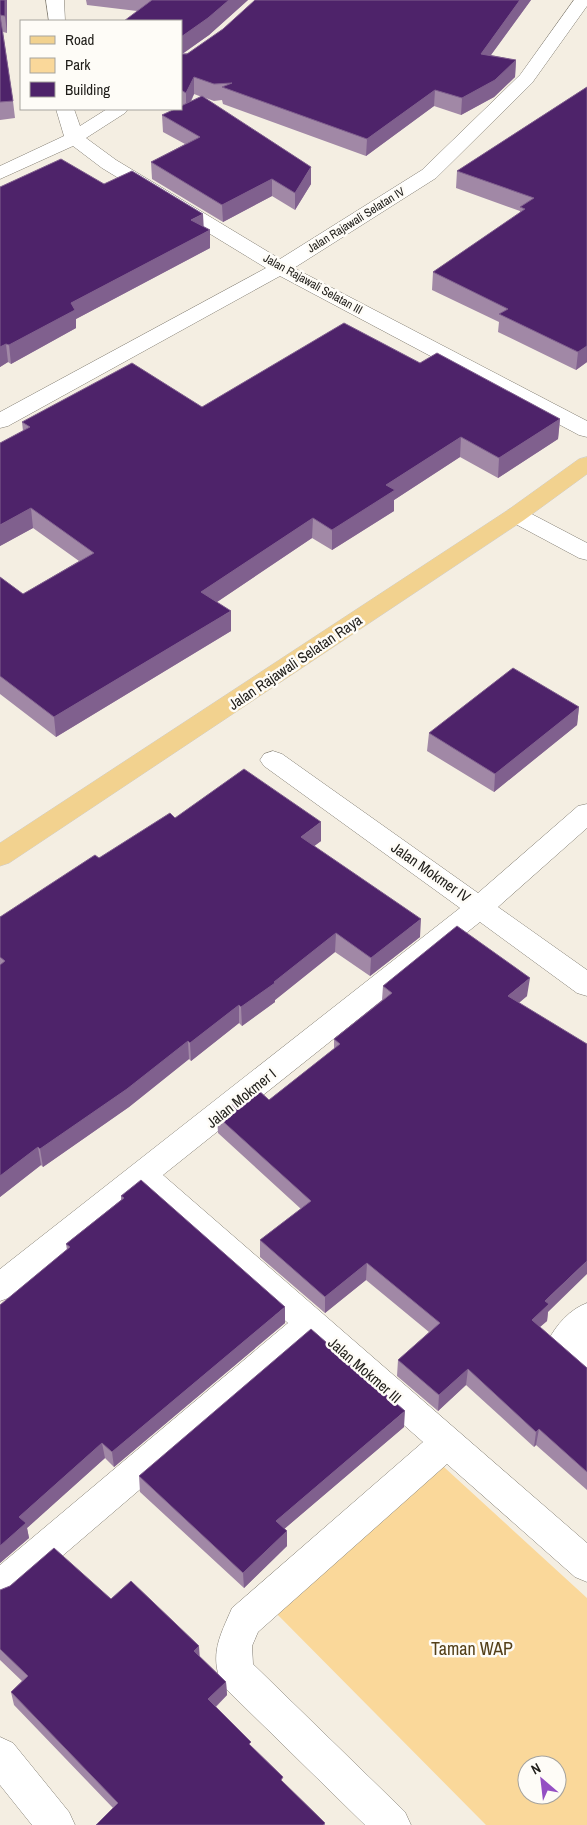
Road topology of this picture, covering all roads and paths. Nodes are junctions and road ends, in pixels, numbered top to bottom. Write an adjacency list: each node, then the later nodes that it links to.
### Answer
1 (55, 0): 3 (street)
2 (583, 0): 8 (street, Jalan Rajawali Selatan IV)
3 (57, 20)
4 (65, 110): 6 (street)
5 (117, 110): 6 (street)
6 (74, 138): 7 (street); 8 (street, Jalan Rajawali Selatan III)
7 (0, 173)
8 (280, 268): 9 (street, Jalan Rajawali Selatan IV); 10 (street, Jalan Rajawali Selatan III)
9 (0, 421)
10 (587, 430)
11 (587, 464): 12 (main road, Jalan Rajawali Selatan Raya)
12 (516, 514): 13 (street); 16 (main road, Jalan Rajawali Selatan Raya)
13 (587, 553)
14 (273, 760): 17 (street, Jalan Mokmer IV)
15 (587, 812): 17 (street, Jalan Mokmer I)
16 (0, 856)
17 (480, 907): 18 (street, Jalan Mokmer IV); 19 (street, Jalan Mokmer I)
18 (587, 985)
19 (143, 1176): 20 (street, Jalan Mokmer I); 22 (street, Jalan Mokmer III)
20 (0, 1287)
21 (587, 1317): 23 (street)
22 (312, 1323): 24 (street, Jalan Mokmer III); 26 (street)
23 (587, 1360)
24 (447, 1442): 25 (street, Jalan Mokmer III); 29 (street)
25 (587, 1565)
26 (0, 1587)
27 (0, 1756): 28 (street)
28 (53, 1824)
29 (392, 1825)

